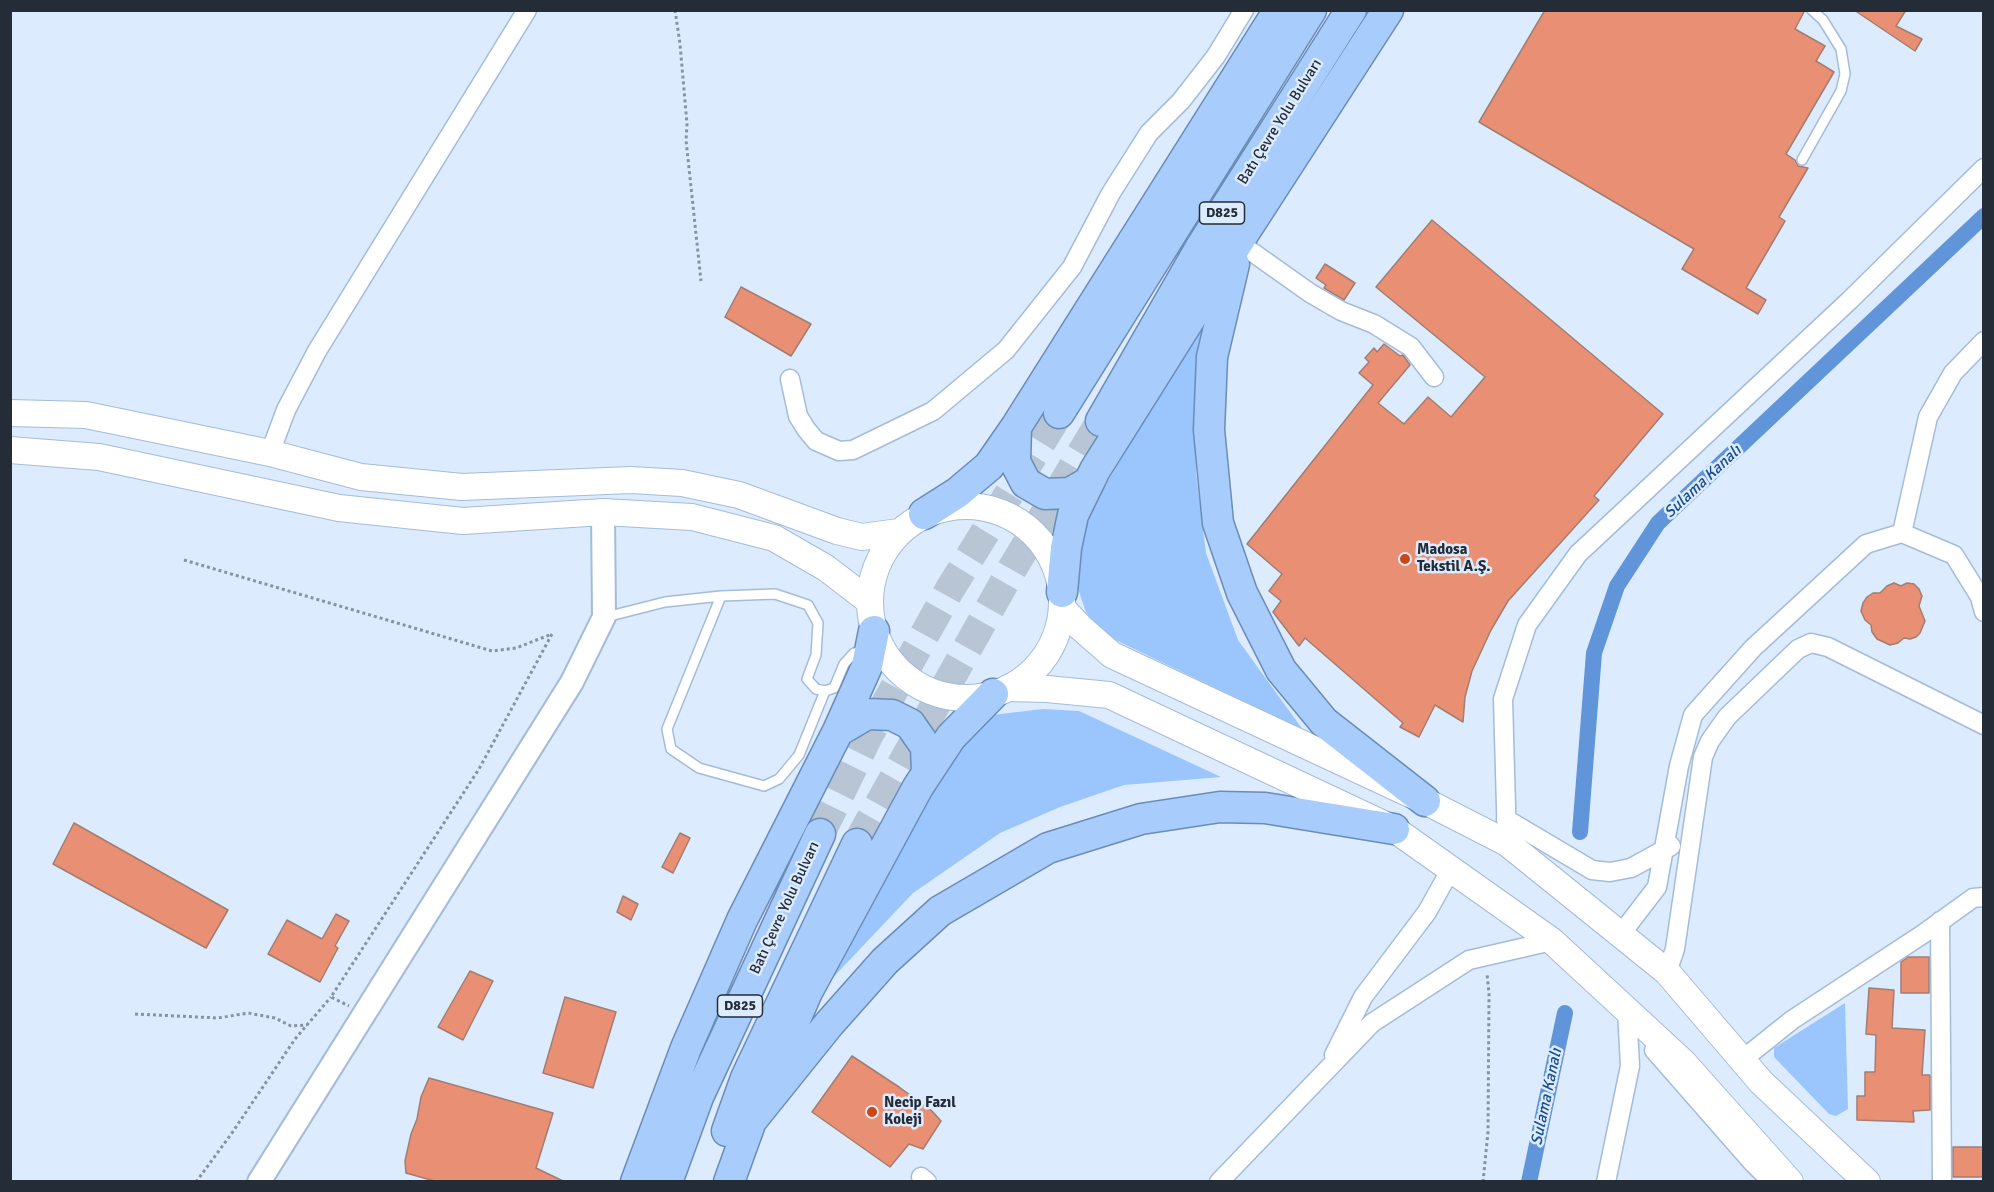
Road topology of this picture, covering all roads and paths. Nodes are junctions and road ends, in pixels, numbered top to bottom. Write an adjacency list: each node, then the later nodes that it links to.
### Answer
1 (527, 10): 21 (street)
2 (675, 10): 12 (path)
3 (1244, 10): 15 (street)
4 (1280, 10): 19 (highway)
5 (1311, 10): 17 (highway, D825)
6 (1351, 10): 18 (highway, Batı Çevre Yolu Bulvarı / D825)
7 (1388, 10): 11 (highway)
8 (1812, 10): 9 (lane)
9 (1802, 160)
10 (1983, 168): 41 (street)
11 (1239, 242): 14 (street); 22 (highway); 39 (highway)
12 (701, 281)
13 (1983, 341): 26 (street)
14 (1434, 377)
15 (790, 379)
16 (10, 413): 21 (main road)
17 (1059, 413)
18 (1101, 421)
19 (1016, 427): 22 (highway); 24 (highway)
20 (10, 450): 23 (main road)
21 (270, 453): 25 (main road)
22 (1089, 482): 29 (highway)
23 (603, 512): 30 (main road); 32 (street)
24 (924, 514): 25 (main road); 29 (main road)
25 (899, 532): 30 (main road)
26 (1902, 533): 31 (street); 45 (street)
27 (184, 560): 53 (path)
28 (721, 596): 32 (lane); 34 (lane); 34 (lane)
29 (1062, 600): 35 (main road); 39 (main road)
30 (869, 601): 33 (main road)
31 (1983, 612)
32 (604, 617): 54 (street)
33 (872, 640): 34 (lane); 35 (main road); 37 (highway)
34 (825, 691)
35 (1000, 691): 38 (highway); 40 (main road)
36 (1983, 725): 42 (street)
37 (838, 730): 38 (highway); 63 (highway)
38 (927, 772): 60 (highway)
39 (1425, 801): 41 (main road)
40 (1394, 829): 46 (main road); 60 (highway)
41 (1507, 831): 45 (street); 49 (main road)
42 (1692, 831): 45 (street); 52 (street)
43 (820, 834): 64 (highway, Batı Çevre Yolu Bulvarı / D825)
44 (857, 844): 65 (highway, D825)
45 (1663, 851): 49 (street)
46 (1451, 869): 50 (main road); 59 (street)
47 (1983, 897): 48 (street)
48 (1940, 921): 58 (street); 73 (street)
49 (1621, 934): 52 (main road)
50 (1552, 941): 51 (street); 56 (main road)
51 (1485, 956): 59 (street); 68 (path)
52 (1667, 972): 58 (main road)
53 (331, 997): 54 (path); 57 (path)
54 (364, 1012): 62 (street)
55 (135, 1014): 57 (path)
56 (1627, 1016): 69 (street); 70 (street); 71 (main road)
57 (307, 1025): 61 (path)
58 (1742, 1060): 72 (main road)
59 (1326, 1070): 67 (street)
60 (751, 1121): 66 (highway)
61 (196, 1182)
62 (260, 1182)
63 (636, 1182)
64 (668, 1182)
65 (709, 1182)
66 (729, 1182)
67 (1219, 1182)
68 (1483, 1182)
69 (1606, 1182)
70 (1772, 1182)
71 (1790, 1182)
72 (1867, 1182)
73 (1942, 1182)

